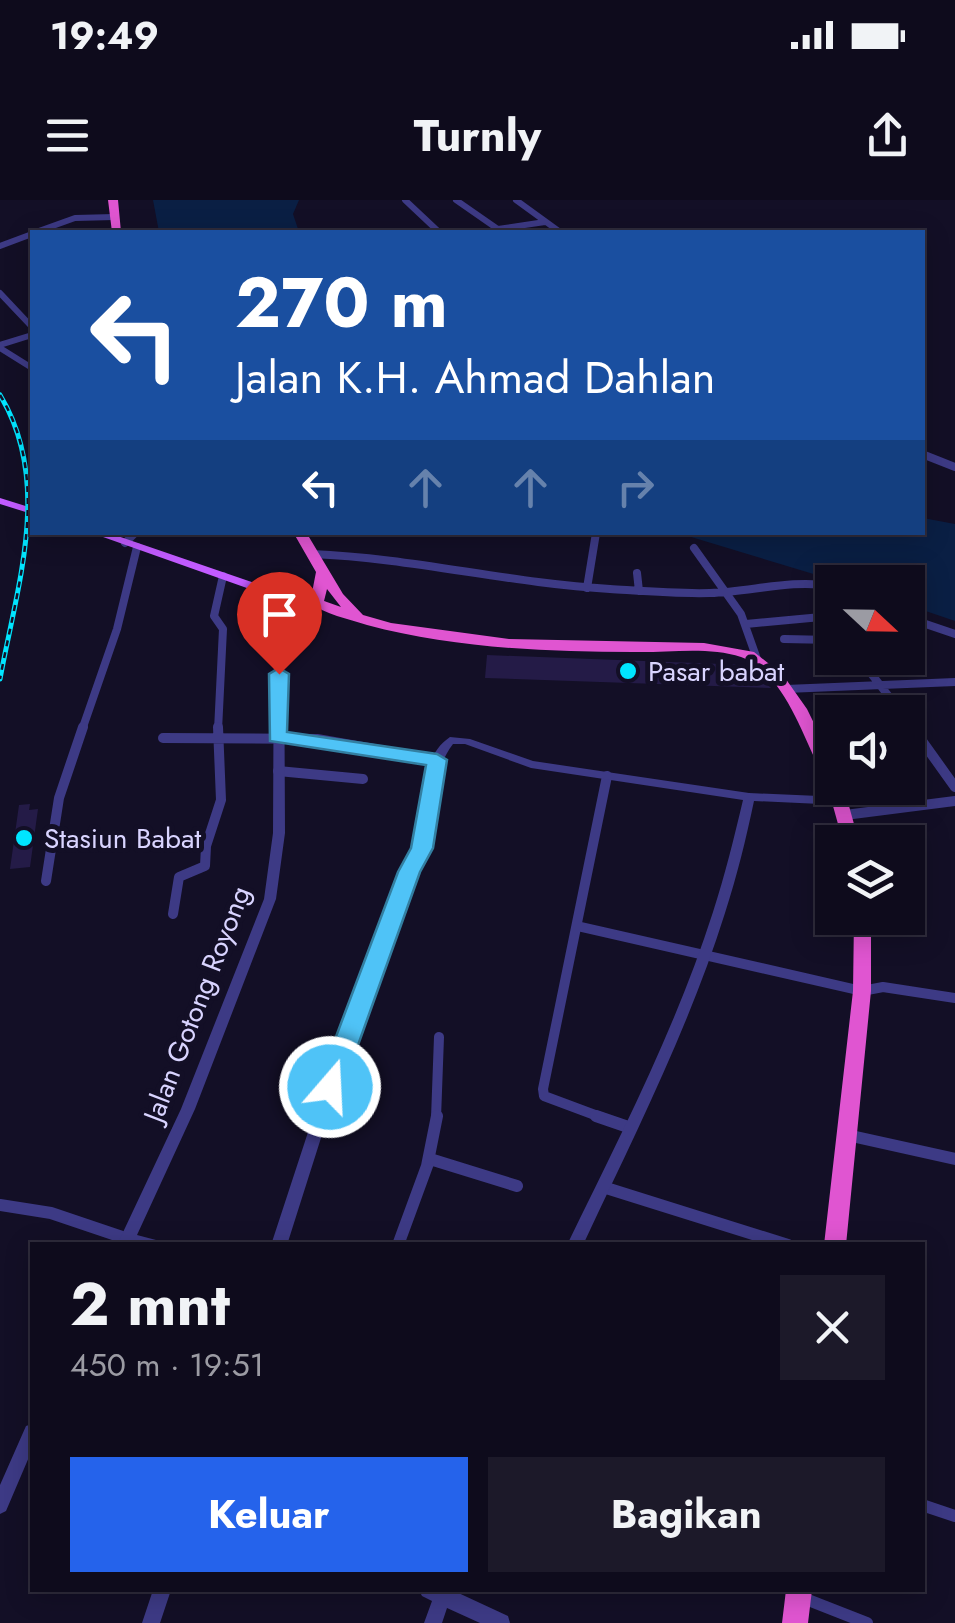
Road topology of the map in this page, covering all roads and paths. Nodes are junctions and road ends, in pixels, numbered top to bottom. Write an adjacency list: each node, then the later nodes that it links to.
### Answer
1 (113, 200): 5 (highway)
2 (405, 200): 9 (street)
3 (456, 200): 10 (street)
4 (516, 200): 6 (street)
5 (114, 217): 7 (street); 8 (highway)
6 (546, 222): 11 (street); 12 (street)
7 (42, 230)
8 (117, 230)
9 (438, 230)
10 (496, 230)
11 (502, 230)
12 (557, 230)
13 (30, 235): 14 (street)
14 (0, 246)
15 (0, 293): 16 (street)
16 (30, 325)
17 (30, 335): 18 (street)
18 (21, 339): 19 (street); 20 (street)
19 (0, 346): 21 (street)
20 (30, 346)
21 (30, 367)
22 (925, 455): 23 (street)
23 (955, 468)
24 (1, 502): 25 (main road)
25 (30, 510)
26 (103, 535): 30 (main road)
27 (135, 535): 30 (street)
28 (301, 535): 32 (highway)
29 (596, 535): 37 (street)
30 (131, 545): 35 (main road); 70 (street)
31 (694, 548): 38 (street)
32 (312, 554): 33 (highway); 37 (street)
33 (323, 572): 41 (highway); 42 (highway)
34 (637, 572): 39 (street)
35 (223, 576): 40 (main road); 58 (street)
36 (815, 583): 38 (street)
37 (588, 588): 39 (street)
38 (726, 590): 39 (street); 45 (street)
39 (639, 591)
40 (273, 592): 42 (main road); 56 (street, Jalan Gotong Royong)
41 (338, 596): 42 (highway); 44 (highway)
42 (320, 600): 44 (highway)
43 (815, 618): 45 (street)
44 (362, 619): 50 (highway)
45 (746, 624): 50 (street)
46 (925, 624): 47 (street)
47 (955, 634)
48 (784, 639): 49 (street)
49 (815, 640)
50 (757, 659): 54 (highway)
51 (874, 675): 53 (street)
52 (955, 682): 53 (street)
53 (882, 684): 54 (street); 55 (street)
54 (786, 689): 59 (highway)
55 (889, 695)
56 (277, 736): 58 (street); 61 (street); 62 (street, Jalan Gotong Royong)
57 (164, 738): 58 (street)
58 (218, 738): 71 (street)
59 (815, 745)
60 (925, 746): 65 (street)
61 (437, 760): 63 (street); 86 (street)
62 (278, 771): 64 (street); 85 (street, Jalan Gotong Royong)
63 (607, 776): 66 (street); 72 (street)
64 (364, 779)
65 (955, 787)
66 (750, 796): 67 (street); 74 (street)
67 (815, 800)
68 (925, 800): 69 (street)
69 (955, 800)
70 (46, 881)
71 (173, 914)
72 (578, 926): 74 (street); 78 (street)
73 (862, 935): 75 (highway)
74 (703, 954): 75 (street); 78 (street)
75 (862, 991): 76 (street); 79 (highway)
76 (955, 998)
77 (439, 1037): 81 (street)
78 (631, 1128): 83 (street)
79 (847, 1135): 80 (street); 90 (highway)
80 (955, 1158)
81 (430, 1160): 82 (street); 87 (street)
82 (517, 1186)
83 (603, 1187): 88 (street); 89 (street)
84 (0, 1205): 85 (street)
85 (127, 1242)
86 (279, 1242)
87 (399, 1242)
88 (576, 1242)
89 (778, 1242)
90 (836, 1242)
91 (30, 1437): 92 (street)
92 (0, 1506)
93 (925, 1506): 94 (street)
94 (955, 1516)
95 (161, 1592): 98 (street)
96 (439, 1592): 99 (street); 100 (street)
97 (798, 1593): 101 (highway); 102 (street)
98 (151, 1623)
99 (433, 1623)
100 (501, 1623)
101 (794, 1623)
102 (867, 1623)

